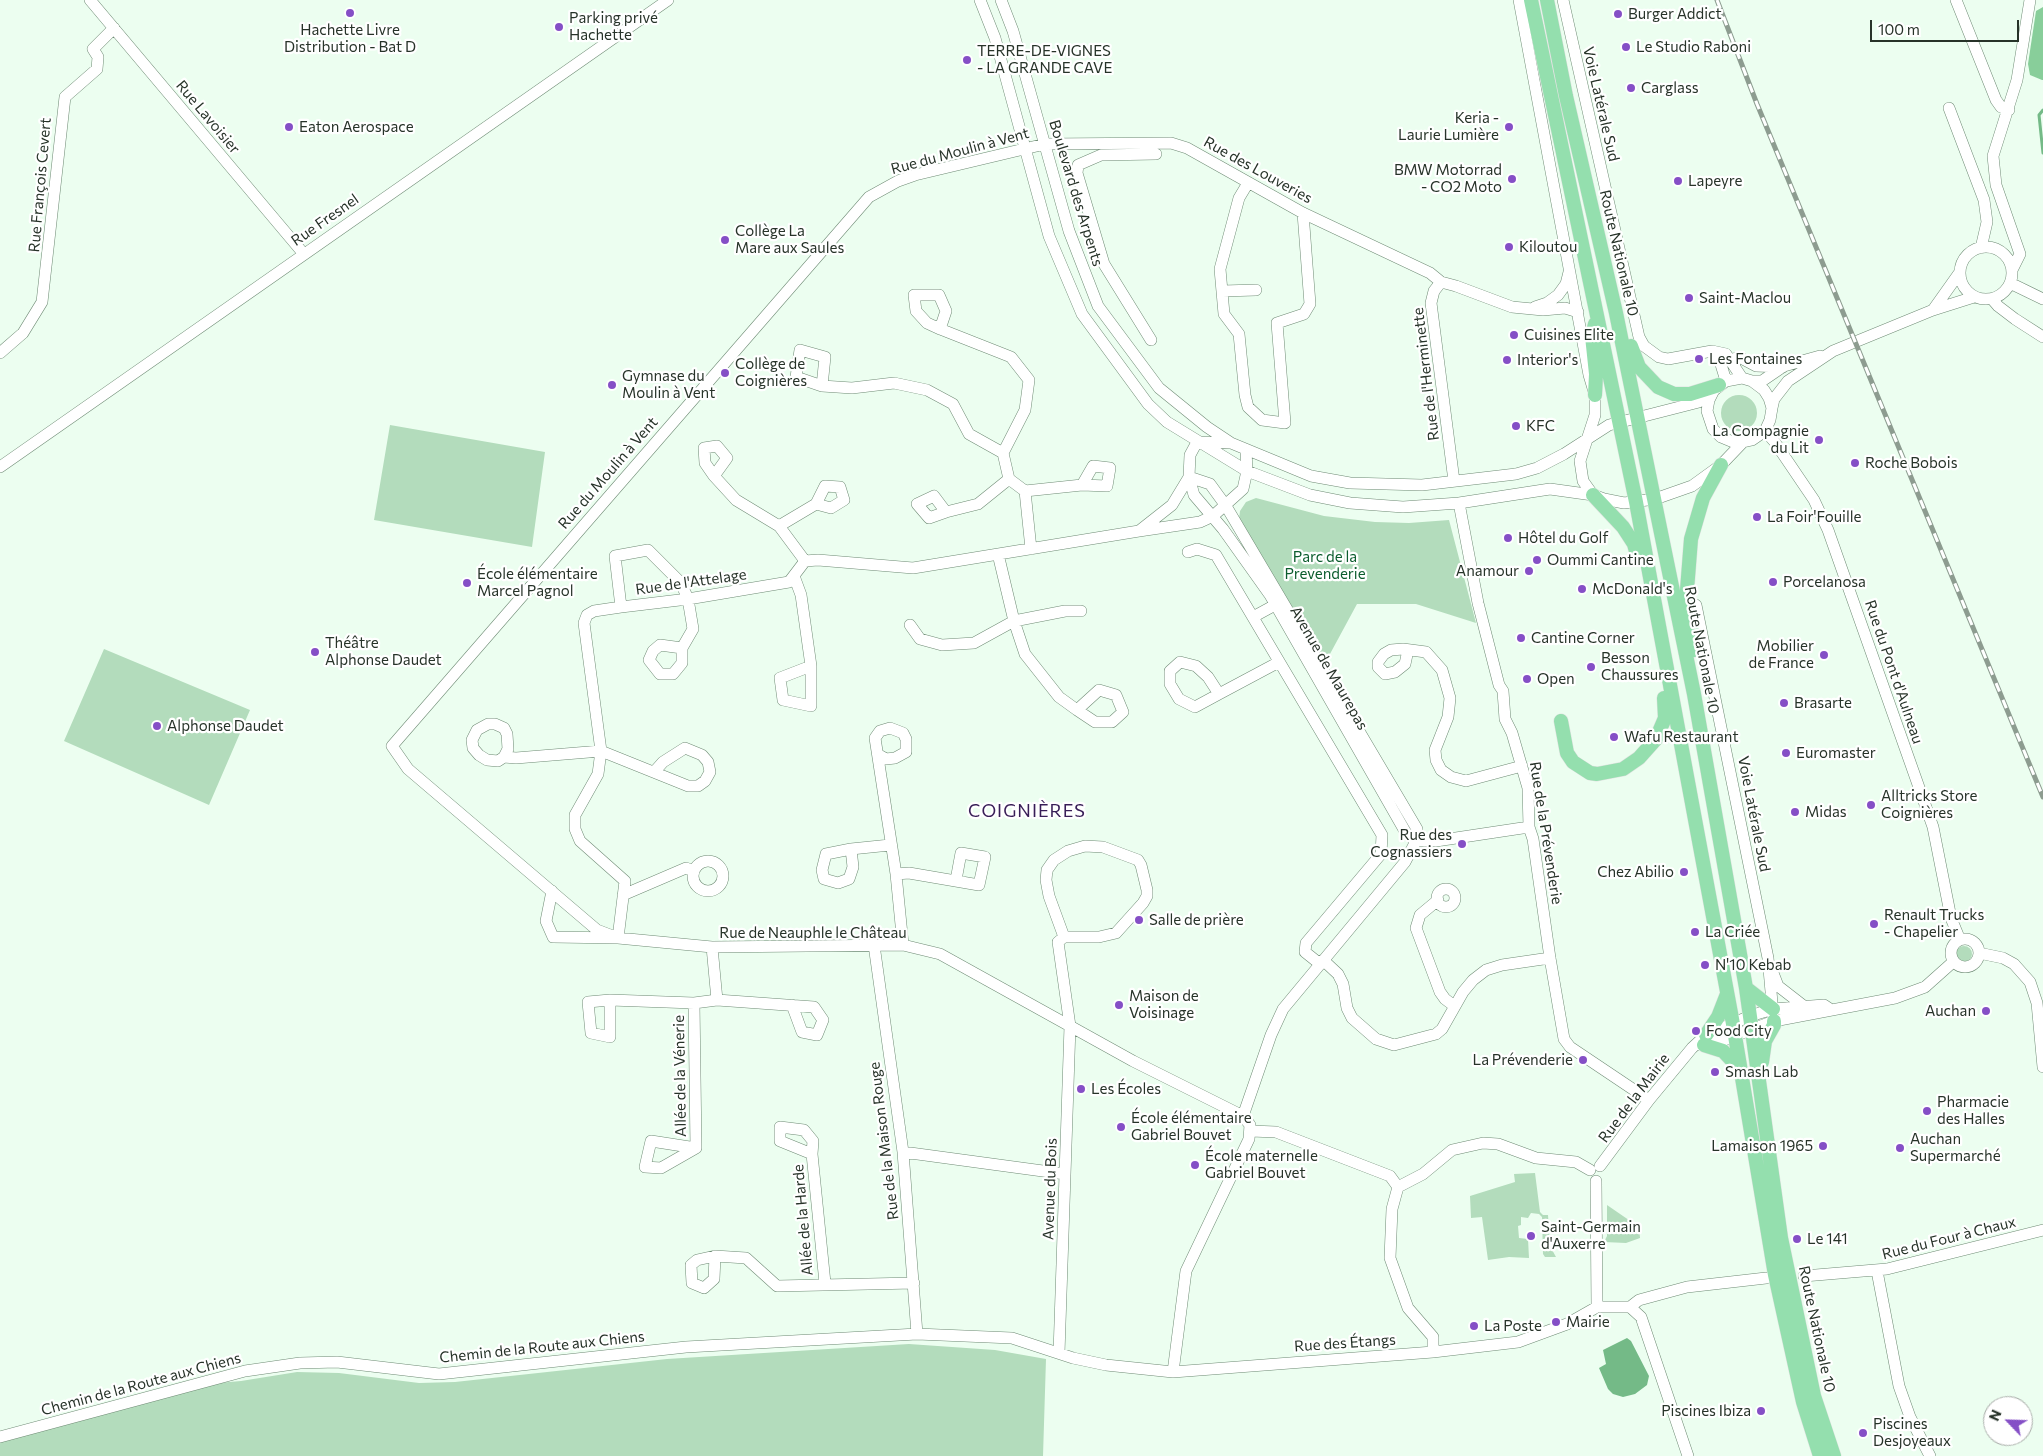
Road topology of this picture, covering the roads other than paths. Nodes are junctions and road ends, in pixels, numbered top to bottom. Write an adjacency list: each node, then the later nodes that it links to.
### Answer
1 (90, 0): 11 (street, Rue Lavoisier)
2 (668, 0): 22 (street, Rue Fresnel)
3 (980, 0): 15 (street)
4 (1001, 0): 14 (street, Boulevard des Arpents)
5 (1519, 0): 25 (street)
6 (1531, 0): 38 (main road)
7 (1547, 0): 37 (main road, Route Nationale 10)
8 (1563, 0): 42 (street, Voie Latérale Sud)
9 (1956, 0): 13 (street)
10 (2030, 0): 13 (street)
11 (114, 28): 22 (street, Rue Lavoisier); 44 (street, Rue François Cevert)
12 (1949, 108): 21 (street)
13 (2009, 110): 20 (street)
14 (1045, 144): 15 (street, Rue du Moulin à Vent); 16 (street, Rue des Louveries); 57 (street, Boulevard des Arpents)
15 (1024, 148): 56 (street); 117 (street, Rue du Moulin à Vent)
16 (1102, 149): 17 (street); 18 (street, Rue des Louveries); 41 (street)
17 (1156, 154)
18 (1248, 183): 19 (street, Rue des Louveries); 29 (street)
19 (1303, 213): 27 (street, Rue des Louveries); 29 (street)
20 (2015, 236): 23 (street); 24 (street)
21 (1980, 248): 23 (street); 26 (street)
22 (303, 253): 62 (street, Rue Fresnel)
23 (2003, 253): 24 (street)
24 (2012, 270): 28 (street)
25 (1570, 271): 34 (street); 36 (street)
26 (1960, 272): 31 (street); 35 (street)
27 (1441, 282): 34 (street); 67 (street, Rue de l'Herminette)
28 (2010, 283): 32 (street); 33 (street)
29 (1223, 290): 30 (street)
30 (1256, 290)
31 (1974, 297): 32 (street); 35 (street)
32 (1992, 299): 40 (street)
33 (2043, 300)
34 (1530, 309): 36 (street)
35 (1933, 310): 43 (street)
36 (1578, 312): 50 (street)
37 (1616, 313): 49 (main road); 52 (main road, Route Nationale 10)
38 (1596, 316): 50 (main road); 53 (main road)
39 (940, 329): 60 (street)
40 (2043, 337)
41 (1152, 340)
42 (1712, 351): 45 (street); 49 (street)
43 (1833, 351): 46 (street); 51 (street)
44 (0, 353)
45 (1731, 360): 46 (street); 47 (street)
46 (1784, 366): 47 (street)
47 (1747, 380): 49 (street); 51 (street)
48 (822, 386): 60 (street)
49 (1720, 386): 52 (street, Boulevard des Arpents); 58 (street)
50 (1595, 395): 55 (street)
51 (1772, 408): 54 (street)
52 (1638, 418): 53 (street, Boulevard des Arpents); 71 (main road, Route Nationale 10)
53 (1619, 422): 55 (street, Boulevard des Arpents); 72 (main road)
54 (1765, 431): 58 (street); 122 (street, Rue du Pont d'Aulneau)
55 (1588, 438): 67 (street, Boulevard des Arpents); 70 (street)
56 (1197, 442): 57 (street); 63 (street); 65 (street)
57 (1231, 442): 59 (street, Boulevard des Arpents)
58 (1743, 442): 61 (street)
59 (1246, 450): 63 (street); 67 (street, Boulevard des Arpents)
60 (1003, 453): 66 (street)
61 (1721, 465): 71 (street); 84 (main road)
62 (0, 467)
63 (1247, 471): 73 (street); 75 (street)
64 (714, 476): 78 (street)
65 (1188, 477): 75 (street, Avenue de Maurepas); 77 (street, Avenue de Maurepas); 79 (street)
66 (1009, 479): 69 (street); 76 (street)
67 (1454, 481)
68 (1082, 485): 69 (street)
69 (1025, 492): 80 (street)
70 (1593, 495): 72 (street); 73 (street); 86 (main road)
71 (1655, 499): 72 (street); 100 (main road, Route Nationale 10)
72 (1636, 502): 86 (main road)
73 (1459, 503): 106 (street, Rue de la Prévenderie)
74 (816, 504): 78 (street)
75 (1226, 506): 77 (street); 111 (street, Avenue de Maurepas)
76 (946, 512)
77 (1213, 516): 79 (street); 88 (street, Avenue de Maurepas)
78 (779, 526): 83 (street)
79 (1138, 530): 80 (street)
80 (1031, 549): 82 (street)
81 (1188, 552): 91 (street)
82 (998, 554): 83 (street); 92 (street)
83 (805, 561): 85 (street)
84 (1690, 567): 100 (main road); 128 (street, Voie Latérale Sud)
85 (794, 576): 87 (street, Rue de l'Attelage); 97 (street)
86 (1650, 583): 98 (main road)
87 (688, 599): 89 (street, Rue de l'Attelage); 89 (street); 94 (street)
88 (1275, 605): 91 (street); 108 (street, Avenue de Maurepas)
89 (621, 607): 103 (street, Rue de l'Attelage)
90 (1082, 611): 92 (street)
91 (1253, 617): 96 (street)
92 (1014, 622): 93 (street); 101 (street)
93 (910, 625)
94 (682, 648)
95 (1408, 650): 106 (street)
96 (1279, 662): 99 (street); 109 (street)
97 (811, 666)
98 (1669, 685): 102 (main road); 131 (main road)
99 (1219, 694): 99 (street)
100 (1694, 694): 132 (main road, Route Nationale 10)
101 (1076, 710)
102 (1561, 721)
103 (601, 751): 105 (street); 107 (street); 118 (street, Rue de l'Attelage)
104 (879, 755): 112 (street)
105 (504, 757)
106 (1522, 766): 110 (street, Rue de la Prévenderie)
107 (656, 771): 107 (street)
108 (1374, 778): 109 (street); 111 (street, Avenue de Maurepas)
109 (1354, 788): 129 (street)
110 (1529, 827): 111 (street); 127 (street, Rue de la Prévenderie)
111 (1416, 841): 129 (street)
112 (890, 845): 113 (street); 115 (street)
113 (851, 849)
114 (694, 872): 118 (street)
115 (896, 874): 116 (street); 124 (street)
116 (956, 880)
117 (552, 891): 121 (street, Rue du Moulin à Vent); 121 (street, Rue de Neauphle le Château)
118 (623, 895): 121 (street, Rue de l'Attelage)
119 (1438, 900): 138 (street)
120 (1064, 937): 120 (street); 142 (street, Avenue du Bois)
121 (618, 938): 125 (street, Rue de Neauphle le Château)
122 (1960, 940): 126 (street); 130 (street)
123 (874, 945): 124 (street, Rue de Neauphle le Château); 125 (street, Rue de Neauphle le Château); 152 (street, Rue de la Maison Rouge)
124 (903, 945): 142 (street, Rue de Neauphle le Château)
125 (712, 947): 135 (street)
126 (1979, 953): 130 (street); 145 (street)
127 (1550, 958): 138 (street); 148 (street, Rue de la Prévenderie)
128 (1768, 958): 139 (street); 141 (street, Voie Latérale Sud)
129 (1321, 962): 138 (street); 149 (street)
130 (1954, 962): 140 (street)
131 (1723, 968): 133 (main road); 143 (main road)
132 (1746, 988): 141 (main road); 143 (main road, Route Nationale 10)
133 (1727, 993): 143 (main road); 144 (main road)
134 (610, 1000): 136 (street, Allée de la Vénerie)
135 (717, 1000): 136 (street, Allée de la Vénerie); 137 (street, Allée de la Vénerie)
136 (694, 1003): 151 (street, Allée de la Vénerie)
137 (792, 1005)
138 (1454, 1005)
139 (1805, 1007): 140 (street); 141 (street)
140 (1830, 1008): 141 (street)
141 (1773, 1015): 143 (street, Rue de la Mairie); 147 (main road)
142 (1070, 1026): 149 (street, Rue de Neauphle le Château); 155 (street, Avenue du Bois)
143 (1742, 1026): 144 (street, Rue de la Mairie); 146 (main road); 147 (main road)
144 (1701, 1042): 146 (main road); 148 (street, Rue de la Mairie)
145 (2043, 1067)
146 (1740, 1069): 172 (main road)
147 (1759, 1080): 173 (main road, Route Nationale 10)
148 (1649, 1100): 154 (street, Rue de la Mairie)
149 (1243, 1116): 150 (street)
150 (1251, 1131): 156 (street); 169 (street)
151 (696, 1148)
152 (903, 1152): 155 (street); 163 (street, Rue de la Maison Rouge)
153 (812, 1154): 162 (street, Allée de la Harde)
154 (1595, 1168): 156 (street); 164 (street)
155 (1065, 1174): 168 (street, Avenue du Bois)
156 (1398, 1187): 167 (street)
157 (2043, 1230): 159 (street, Rue du Four à Chaux)
158 (715, 1256): 162 (street, Allée de la Harde)
159 (1877, 1271): 160 (street); 174 (street, Rue du Four à Chaux)
160 (1804, 1276)
161 (1766, 1278): 165 (street, Rue des Étangs)
162 (824, 1283): 163 (street, Allée de la Harde)
163 (914, 1283): 166 (street, Rue de la Maison Rouge)
164 (1597, 1307): 165 (street, Rue des Étangs); 167 (street, Rue des Étangs)
165 (1630, 1307): 171 (street)
166 (917, 1334): 168 (street, Rue des Étangs); 170 (street, Chemin de la Route aux Chiens)
167 (1434, 1352): 169 (street, Rue des Étangs)
168 (1059, 1353): 169 (street, Rue des Étangs)
169 (1173, 1372)
170 (0, 1437)
171 (1688, 1456)
172 (1820, 1456)
173 (1834, 1456)
174 (1930, 1456)

